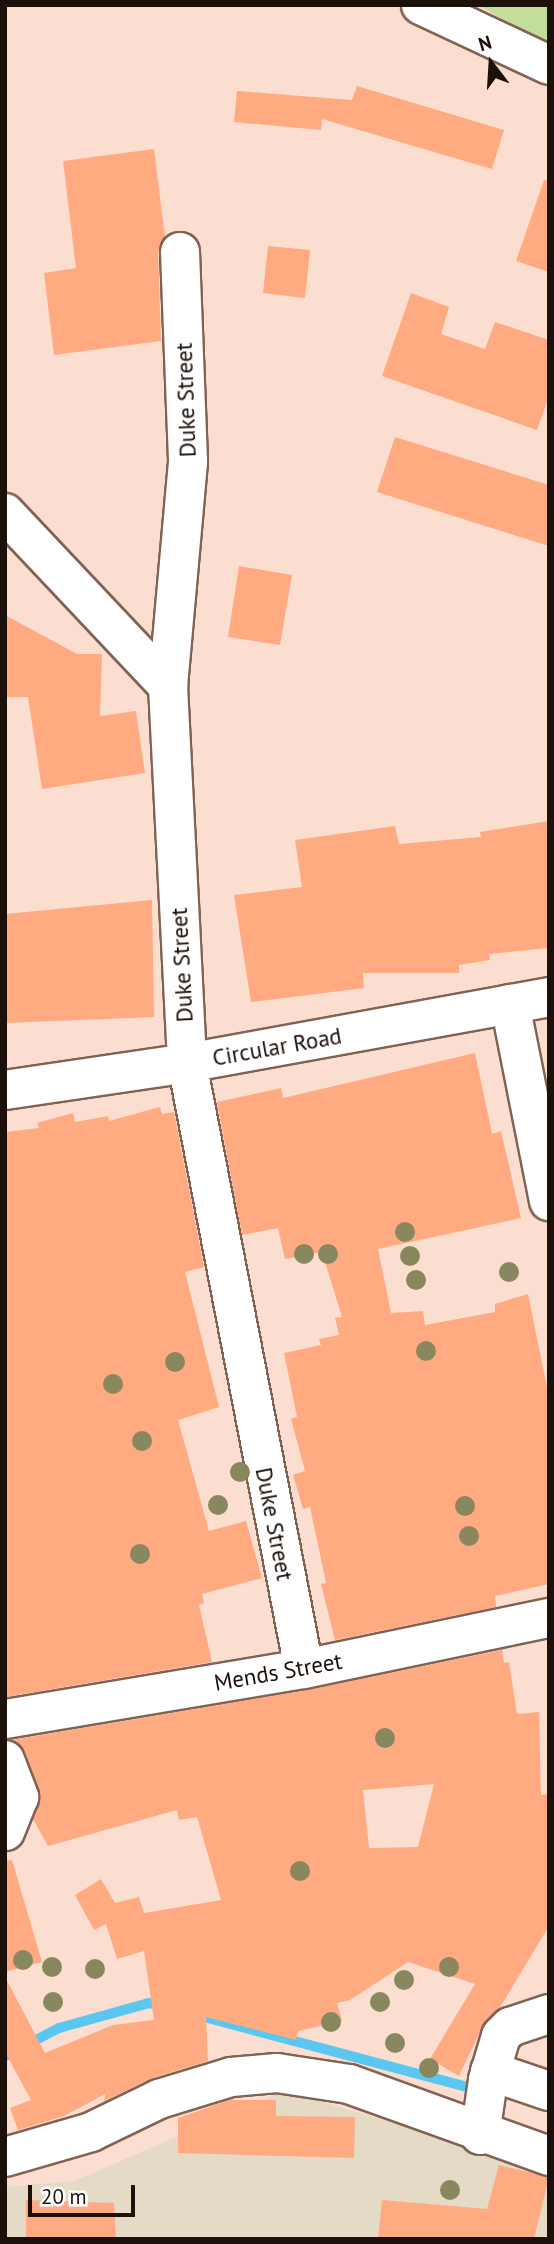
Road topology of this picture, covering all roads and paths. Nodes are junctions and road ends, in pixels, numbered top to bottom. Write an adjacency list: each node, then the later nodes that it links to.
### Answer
1 (421, 5): 2 (street)
2 (549, 65)
3 (180, 252): 5 (street, Duke Street)
4 (5, 513): 5 (street)
5 (168, 686): 8 (street, Duke Street)
6 (549, 998): 7 (street, Circular Road)
7 (510, 1004): 8 (street, Circular Road); 10 (street)
8 (187, 1063): 9 (street, Circular Road); 12 (street, Duke Street)
9 (5, 1090)
10 (549, 1201)
11 (549, 1618): 12 (street, Mends Street)
12 (304, 1668): 13 (street, Mends Street)
13 (5, 1719)
14 (5, 1760): 15 (street)
15 (5, 1831)
16 (549, 2014): 17 (street)
17 (489, 2076): 18 (street); 19 (street)
18 (549, 2091)
19 (480, 2135): 20 (street); 21 (street)
20 (549, 2156)
21 (5, 2157)

